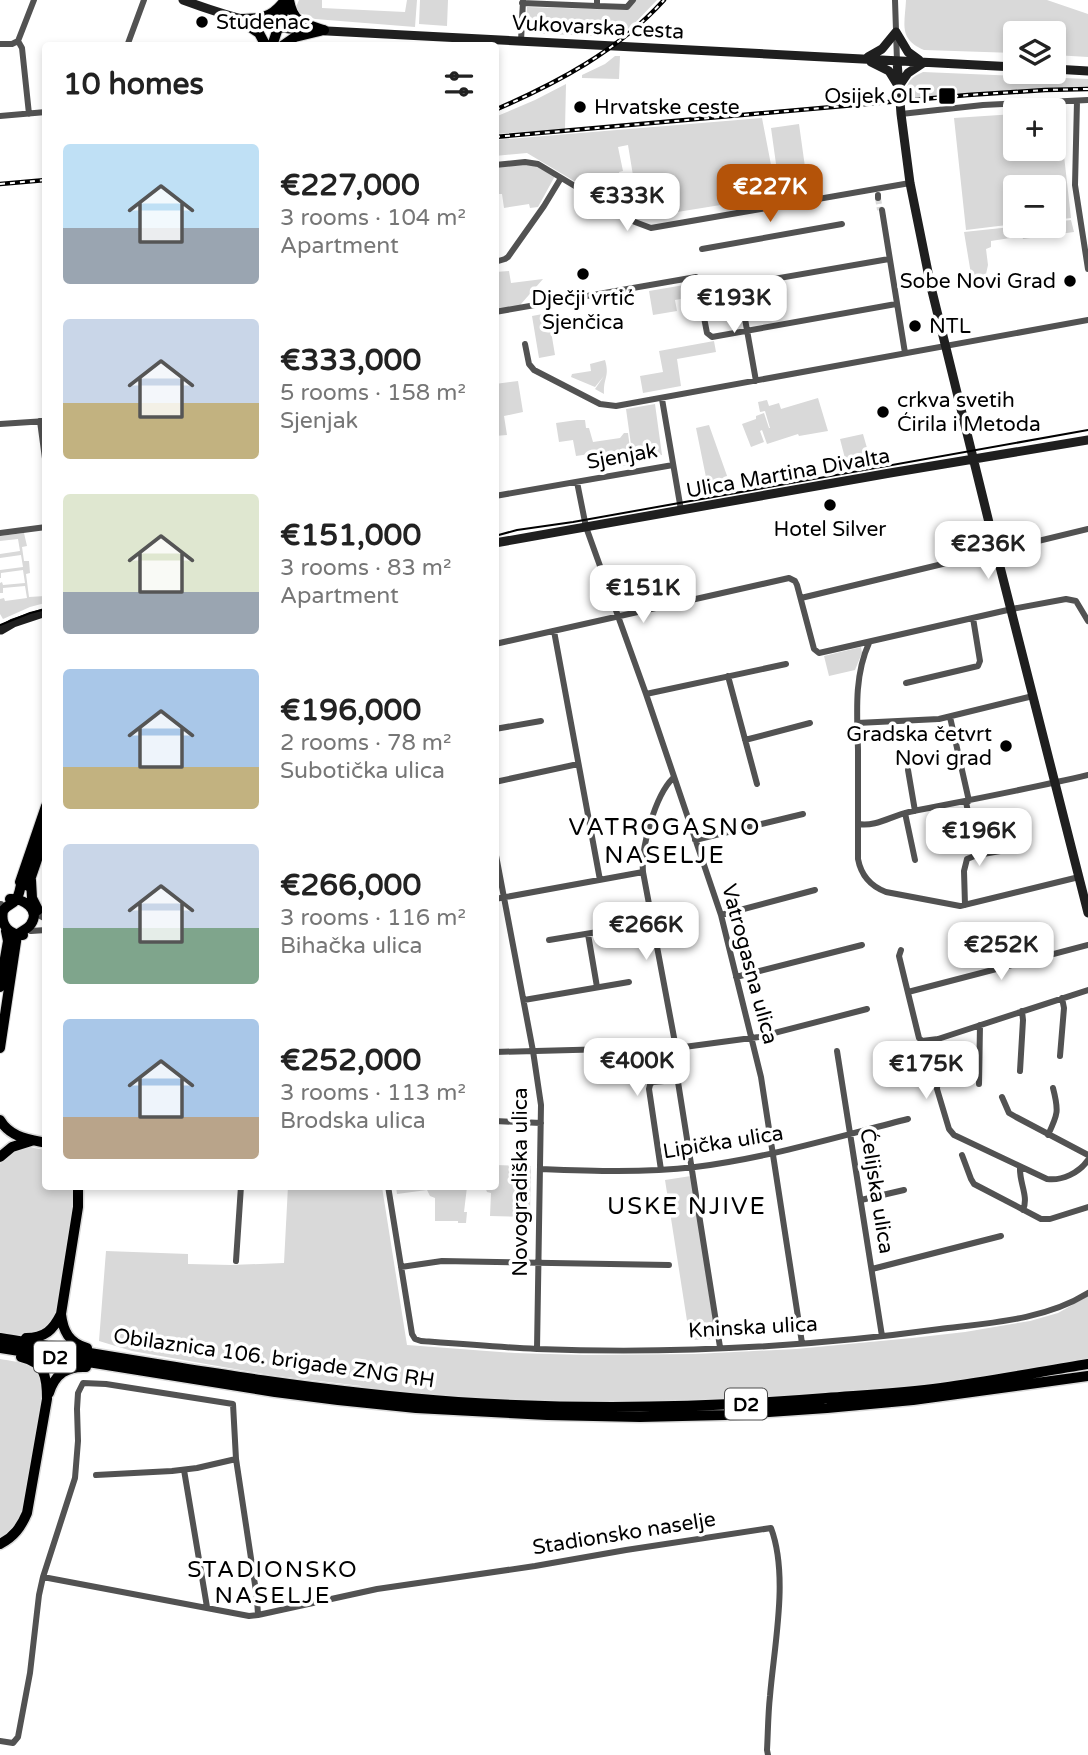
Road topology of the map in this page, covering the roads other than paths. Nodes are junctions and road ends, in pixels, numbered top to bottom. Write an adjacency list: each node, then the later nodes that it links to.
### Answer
1 (34, 0): 13 (street)
2 (144, 0): 15 (street)
3 (183, 0): 9 (main road, Vukovarska cesta)
4 (287, 0): 9 (main road); 10 (main road); 11 (main road)
5 (634, 0): 8 (street)
6 (895, 0): 12 (street)
7 (522, 2): 8 (street); 14 (street)
8 (597, 3)
9 (238, 19): 10 (main road, Vukovarska cesta); 16 (main road)
10 (278, 27): 11 (main road, Vukovarska cesta); 17 (main road)
11 (324, 30): 14 (main road, Vukovarska cesta); 18 (main road)
12 (896, 32): 20 (main road); 21 (street); 22 (main road)
13 (19, 41): 19 (street); 30 (street)
14 (521, 41): 20 (main road, Vukovarska cesta)
15 (128, 42)
16 (264, 42)
17 (273, 42)
18 (289, 42)
19 (0, 44)
20 (860, 59): 21 (main road, Vukovarska cesta); 26 (main road)
21 (897, 61): 22 (main road, Vukovarska cesta); 26 (main road)
22 (925, 62): 23 (main road, Vukovarska cesta); 26 (main road)
23 (1003, 66)
24 (1066, 70): 25 (main road)
25 (1088, 71)
26 (898, 88): 31 (main road)
27 (1088, 100): 28 (street)
28 (1077, 101): 31 (street); 39 (street)
29 (42, 112): 30 (street)
30 (29, 114): 32 (street)
31 (901, 114): 35 (main road)
32 (0, 116)
33 (499, 164): 34 (street)
34 (561, 178): 35 (street); 41 (street)
35 (910, 183): 50 (main road)
36 (881, 211): 40 (street)
37 (842, 225): 38 (street)
38 (702, 249)
39 (1086, 254): 42 (street)
40 (889, 259): 44 (street); 45 (street)
41 (499, 261)
42 (1088, 269)
43 (696, 277): 46 (street)
44 (740, 285): 48 (street); 48 (street)
45 (896, 304): 48 (street); 51 (street)
46 (499, 311)
47 (1088, 320): 50 (street)
48 (747, 330): 52 (street)
49 (525, 344): 53 (street)
50 (946, 346): 51 (street); 57 (main road)
51 (905, 353): 52 (street)
52 (756, 381): 53 (street)
53 (662, 399): 58 (street, Sjenjak)
54 (42, 421): 55 (street)
55 (0, 424)
56 (1088, 440): 57 (main road, Ulica Martina Divalta)
57 (974, 459): 61 (main road, Ulica Martina Divalta); 67 (main road)
58 (673, 465): 59 (street, Sjenjak); 61 (street, Sjenjak)
59 (577, 482): 60 (street, Sjenjak); 62 (street, Sjenjak)
60 (499, 495)
61 (681, 510): 62 (main road, Ulica Martina Divalta)
62 (586, 527): 66 (main road, Ulica Martina Divalta); 71 (street, Vatrogasna ulica)
63 (42, 528): 65 (street)
64 (1088, 529): 67 (street)
65 (0, 533)
66 (499, 542)
67 (996, 551): 68 (street); 69 (main road)
68 (801, 598): 71 (street); 77 (street)
69 (1012, 610): 72 (street); 73 (street); 82 (main road)
70 (42, 616): 74 (main road)
71 (619, 616): 75 (street); 81 (street, Vatrogasna ulica)
72 (973, 618): 77 (street); 80 (street)
73 (1088, 621)
74 (0, 629)
75 (554, 631): 76 (street); 89 (street)
76 (499, 642)
77 (869, 643): 86 (street)
78 (786, 664): 79 (street)
79 (729, 676): 81 (street); 88 (street)
80 (906, 683)
81 (646, 694): 92 (street, Vatrogasna ulica)
82 (1033, 696): 83 (street); 94 (main road)
83 (950, 717): 86 (street); 96 (street)
84 (541, 721): 87 (street)
85 (810, 723): 88 (street)
86 (858, 723): 101 (street)
87 (499, 728)
88 (745, 740): 95 (street)
89 (578, 764): 93 (street); 111 (street)
90 (908, 770): 97 (street)
91 (1088, 775): 94 (street)
92 (673, 778): 102 (street, Vatrogasna ulica); 108 (street)
93 (499, 781)
94 (1055, 783): 96 (street); 109 (main road)
95 (757, 784)
96 (967, 802): 97 (street); 105 (street)
97 (915, 811): 98 (street)
98 (905, 813): 101 (street); 106 (street)
99 (803, 814): 102 (street)
100 (42, 821): 110 (main road)
101 (858, 824): 116 (street)
102 (695, 840): 119 (street, Vatrogasna ulica)
103 (42, 842): 110 (main road)
104 (1012, 849): 105 (street)
105 (977, 855): 116 (street)
106 (915, 860)
107 (499, 871): 113 (street, Novogradiška ulica)
108 (643, 872): 111 (street); 120 (street)
109 (1079, 877): 116 (street); 118 (main road)
110 (26, 879): 115 (main road); 117 (main road); 117 (main road)
111 (600, 880): 113 (street)
112 (815, 890): 119 (street)
113 (504, 897): 114 (street); 137 (street, Novogradiška ulica)
114 (499, 898)
115 (6, 902): 117 (main road); 121 (main road)
116 (965, 905)
117 (36, 913): 123 (main road)
118 (1088, 913)
119 (720, 915): 130 (street, Vatrogasna ulica)
120 (652, 923): 124 (street); 144 (street)
121 (2, 927): 123 (main road); 129 (main road)
122 (42, 931): 123 (street)
123 (24, 933): 129 (main road)
124 (588, 934): 125 (street); 133 (street)
125 (549, 940)
126 (862, 945): 130 (street)
127 (1088, 945): 135 (street)
128 (901, 950): 135 (street)
129 (10, 953): 132 (main road); 143 (main road)
130 (736, 977): 141 (street, Vatrogasna ulica)
131 (629, 982): 133 (street)
132 (0, 987)
133 (597, 987): 137 (street)
134 (1088, 990): 136 (street)
135 (908, 992): 142 (street)
136 (1062, 998): 139 (street); 148 (street)
137 (524, 1000): 145 (street, Novogradiška ulica)
138 (867, 1009): 141 (street)
139 (1022, 1011): 140 (street); 149 (street)
140 (980, 1025): 142 (street); 150 (street)
141 (751, 1038): 144 (street); 160 (street, Vatrogasna ulica)
142 (938, 1039): 165 (street)
143 (0, 1048)
144 (676, 1048): 145 (street)
145 (533, 1051): 147 (street); 156 (street, Novogradiška ulica)
146 (837, 1051): 157 (street, Ćelijska ulica)
147 (499, 1052)
148 (1060, 1056)
149 (1020, 1071)
150 (979, 1084)
151 (1053, 1088): 158 (street)
152 (1002, 1097): 158 (street)
153 (908, 1119): 157 (street, Lipička ulica)
154 (0, 1120): 159 (highway)
155 (499, 1121): 156 (street)
156 (541, 1122): 166 (street, Novogradiška ulica)
157 (850, 1134): 160 (street, Lipička ulica); 172 (street, Ćelijska ulica)
158 (1048, 1135): 163 (street)
159 (40, 1142): 162 (highway)
160 (773, 1154): 164 (street, Lipička ulica); 185 (street, Vatrogasna ulica)
161 (962, 1155): 174 (street)
162 (0, 1157)
163 (1088, 1158): 165 (street)
164 (692, 1167): 167 (street, Lipička ulica); 167 (street); 186 (street)
165 (1020, 1167): 174 (street)
166 (540, 1169): 167 (street, Lipička ulica); 177 (street, Novogradiška ulica)
167 (661, 1170)
168 (78, 1190): 182 (highway)
169 (241, 1190): 176 (street)
170 (389, 1190): 179 (street)
171 (904, 1190): 172 (street)
172 (861, 1200): 180 (street, Ćelijska ulica)
173 (1088, 1207): 174 (street)
174 (1023, 1210)
175 (1001, 1236): 180 (street)
176 (236, 1261)
177 (539, 1262): 178 (street); 179 (street); 187 (street, Novogradiška ulica)
178 (669, 1265)
179 (401, 1267): 187 (street, Kninska ulica)
180 (872, 1269): 183 (street, Ćelijska ulica)
181 (1088, 1293): 183 (street, Kninska ulica)
182 (61, 1314): 184 (highway); 188 (highway)
183 (881, 1336): 185 (street, Kninska ulica)
184 (1, 1343): 188 (highway, Obilaznica 106. brigade ZNG RH / D2); 191 (highway)
185 (802, 1343): 186 (street, Kninska ulica)
186 (720, 1347): 187 (street, Kninska ulica)
187 (537, 1349)
188 (110, 1361): 189 (highway, Obilaznica 106. brigade ZNG RH / D2); 190 (highway, Obilaznica 106. brigade ZNG RH / D2); 191 (highway)
189 (1088, 1364)
190 (1088, 1376)
191 (47, 1399): 195 (highway)
192 (236, 1459): 193 (street); 196 (street); 198 (street)
193 (184, 1470): 194 (street); 197 (street)
194 (96, 1475)
195 (0, 1544)
196 (43, 1577): 197 (street, Stadionsko naselje); 199 (street)
197 (207, 1607): 198 (street, Stadionsko naselje)
198 (258, 1615): 200 (street, Stadionsko naselje)
199 (0, 1741)
200 (768, 1755)

